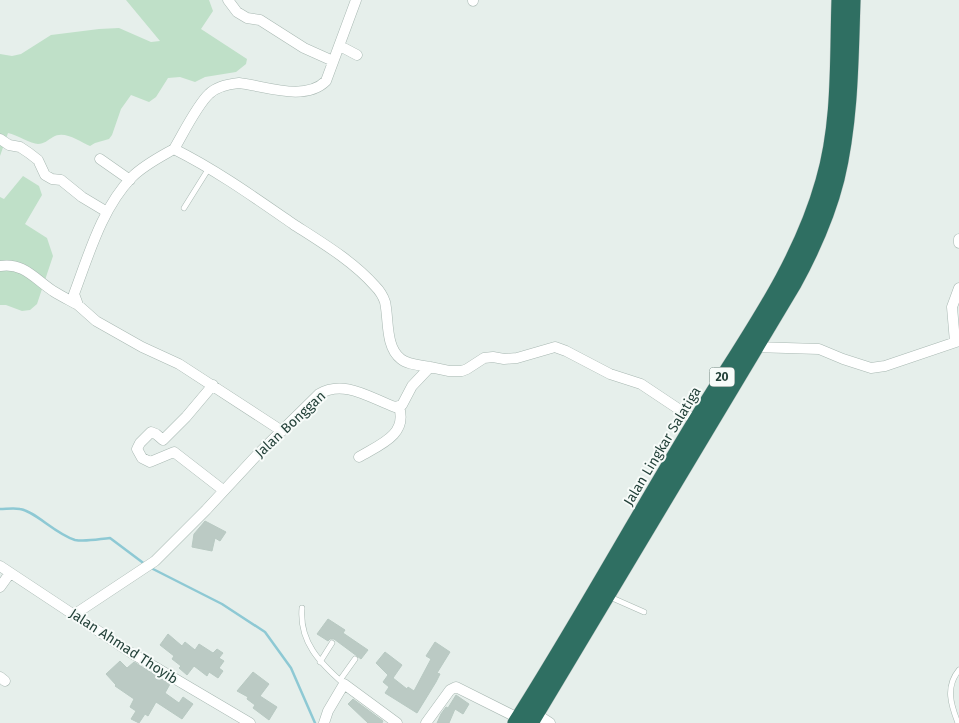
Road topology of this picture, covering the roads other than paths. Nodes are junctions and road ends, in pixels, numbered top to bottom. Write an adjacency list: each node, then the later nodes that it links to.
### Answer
1 (228, 0): 7 (street)
2 (356, 0): 5 (street)
3 (838, 0): 23 (highway, Jalan Lingkar Salatiga / 20)
4 (852, 0): 21 (highway, Jalan Lingkar Salatiga / 20)
5 (340, 46): 6 (street); 7 (street)
6 (357, 55)
7 (334, 61): 9 (street)
8 (0, 139): 14 (street)
9 (174, 149): 11 (street); 12 (street)
10 (100, 159): 12 (street)
11 (209, 168): 13 (lane); 22 (street)
12 (130, 180): 14 (street)
13 (184, 208)
14 (107, 212): 19 (street)
15 (959, 239): 16 (street)
16 (959, 243)
17 (0, 266): 19 (street)
18 (959, 288): 20 (street)
19 (78, 305): 24 (street)
20 (957, 341): 21 (street)
21 (756, 347): 23 (highway, Jalan Lingkar Salatiga / 20)
22 (430, 367): 25 (street); 26 (street)
23 (727, 382): 26 (highway, Jalan Lingkar Salatiga / 20); 35 (highway, Jalan Lingkar Salatiga / 20)
24 (214, 386): 27 (street); 28 (street)
25 (399, 407): 27 (street, Jalan Bonggan); 30 (street)
26 (695, 420): 44 (highway, Jalan Lingkar Salatiga / 20)
27 (282, 431): 31 (street, Jalan Bonggan)
28 (163, 440): 29 (street); 29 (street)
29 (174, 452): 31 (street)
30 (359, 457)
31 (223, 490): 38 (street, Jalan Bonggan)
32 (0, 566): 33 (street, Jalan Ahmad Thoyib)
33 (10, 572): 34 (street); 38 (street, Jalan Ahmad Thoyib)
34 (0, 587)
35 (607, 596): 37 (lane); 44 (highway, Jalan Lingkar Salatiga / 20)
36 (302, 608): 41 (lane)
37 (644, 612)
38 (75, 614): 45 (street, Jalan Ahmad Thoyib)
39 (332, 643): 41 (lane)
40 (355, 659): 43 (lane)
41 (320, 662): 43 (lane)
42 (959, 670): 50 (lane)
43 (342, 682): 46 (street); 47 (street)
44 (525, 720): 48 (street); 49 (street)
45 (250, 723)
46 (324, 723)
47 (397, 723)
48 (426, 723)
49 (550, 723)
50 (958, 723)

